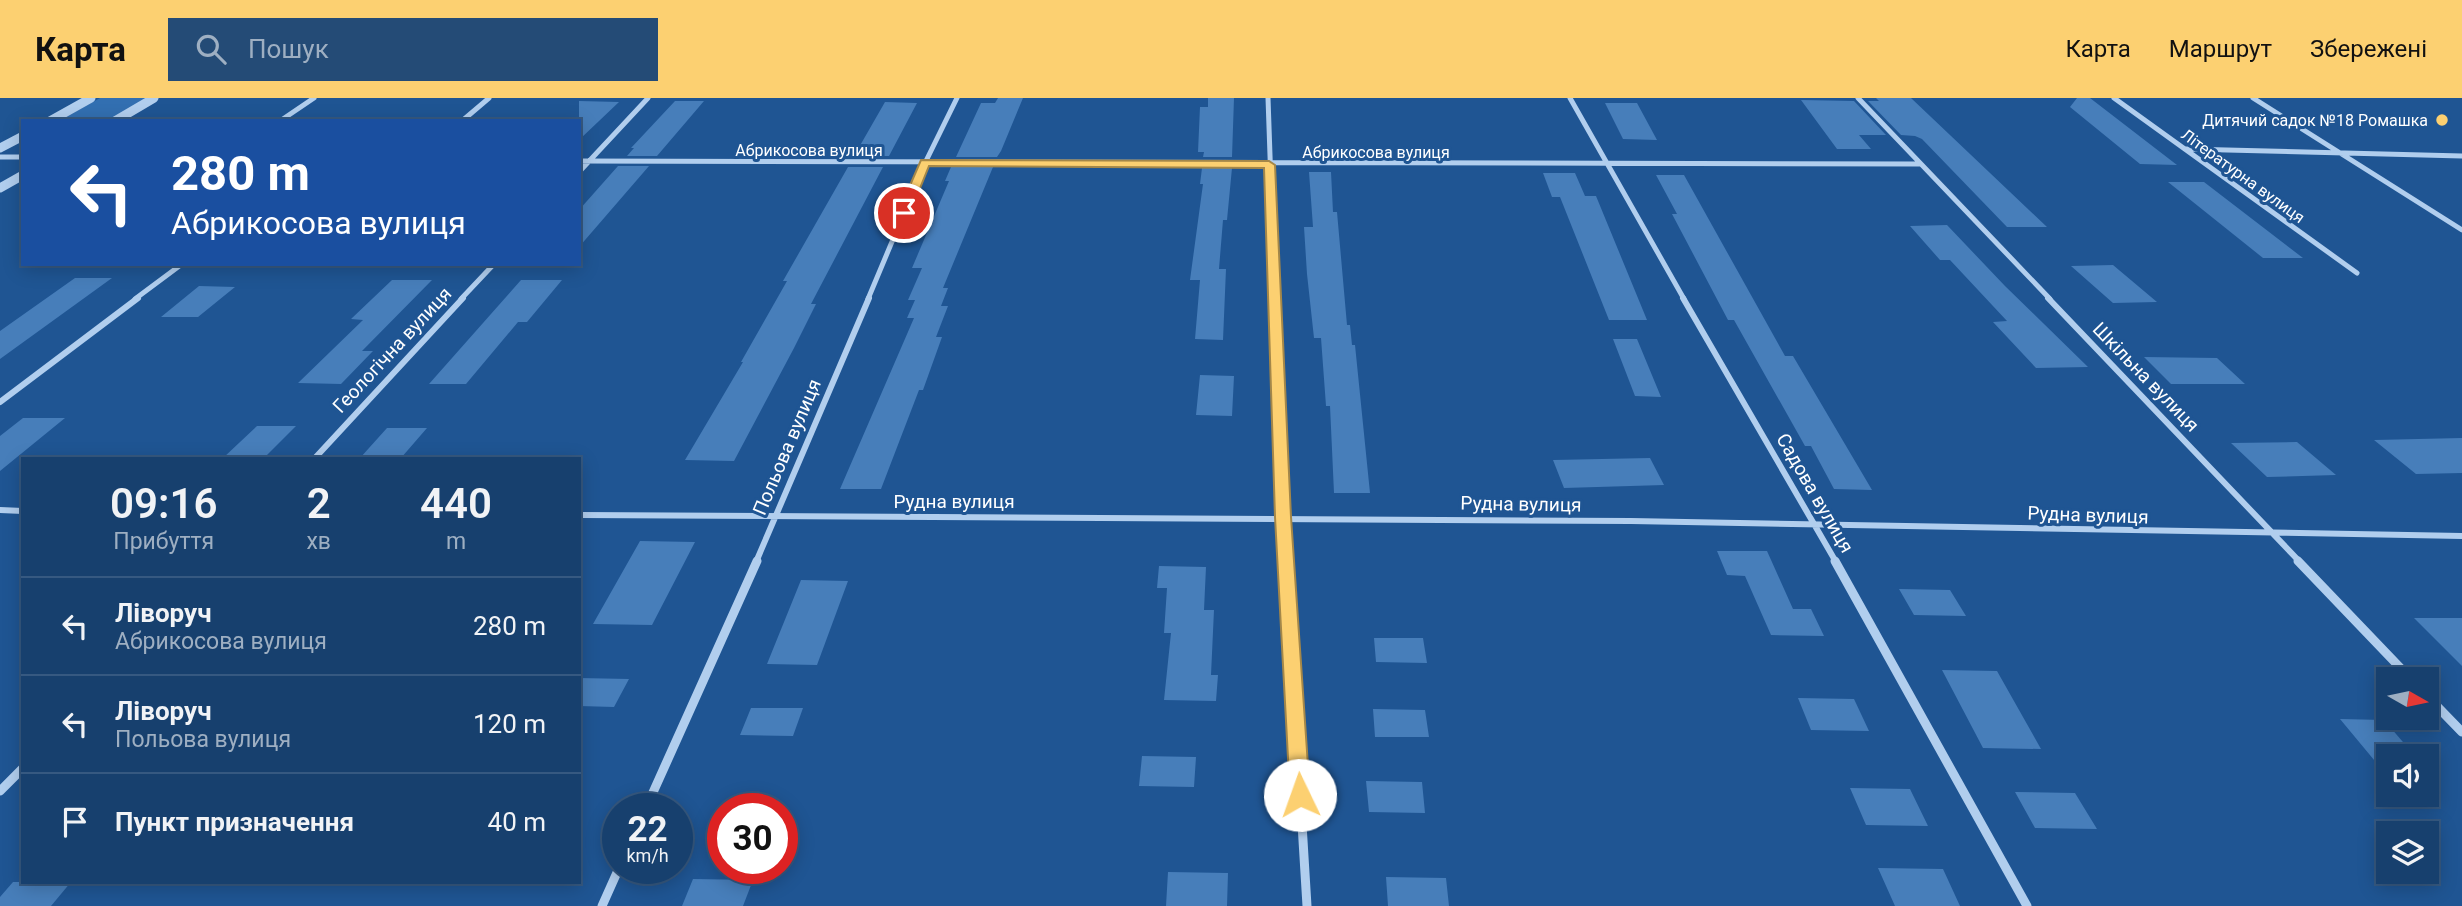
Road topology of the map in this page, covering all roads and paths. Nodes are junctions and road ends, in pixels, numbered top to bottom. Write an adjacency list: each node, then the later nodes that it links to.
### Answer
1 (92, 98): 12 (street)
2 (154, 98): 13 (street)
3 (314, 98): 14 (street)
4 (489, 98): 15 (street)
5 (648, 98): 24 (street)
6 (957, 98): 25 (street, Польова вулиця)
7 (1268, 98): 28 (street)
8 (1570, 98): 26 (street, Садова вулиця)
9 (1858, 98): 27 (street, Шкільна вулиця)
10 (2113, 98): 18 (street, Літературна вулиця)
11 (2253, 98): 19 (street)
12 (54, 119)
13 (119, 119)
14 (283, 119)
15 (464, 119)
16 (21, 137): 17 (street)
17 (0, 148)
18 (2185, 149): 19 (street); 35 (street, Літературна вулиця)
19 (2342, 154): 21 (street); 32 (street)
20 (0, 156): 22 (street)
21 (2462, 156)
22 (21, 157)
23 (581, 161): 24 (street, Абрикосова вулиця)
24 (589, 162): 25 (street, Абрикосова вулиця); 29 (street)
25 (925, 163): 28 (street, Абрикосова вулиця); 41 (street, Польова вулиця)
26 (1605, 164): 27 (street, Абрикосова вулиця); 28 (street, Абрикосова вулиця); 43 (street, Садова вулиця)
27 (1921, 164): 44 (street, Шкільна вулиця)
28 (1269, 165): 42 (street)
29 (581, 170)
30 (21, 176): 31 (street)
31 (0, 188)
32 (2462, 230)
33 (179, 266): 36 (street)
34 (492, 266): 37 (street, Геологічна вулиця)
35 (2357, 273)
36 (0, 402)
37 (316, 457)
38 (0, 510): 39 (street)
39 (21, 511)
40 (581, 515): 41 (street, Рудна вулиця)
41 (777, 516): 42 (street, Рудна вулиця); 51 (street, Польова вулиця)
42 (1283, 517): 43 (street, Рудна вулиця); 54 (street)
43 (1815, 524): 44 (street, Рудна вулиця); 55 (street, Садова вулиця)
44 (2275, 536): 45 (street, Рудна вулиця); 46 (street, Шкільна вулиця)
45 (2462, 536)
46 (2400, 667)
47 (2440, 709): 48 (street)
48 (2462, 732)
49 (21, 770): 50 (street)
50 (0, 792)
51 (653, 793)
52 (612, 884): 53 (street)
53 (602, 906)
54 (1307, 906)
55 (2027, 906)

